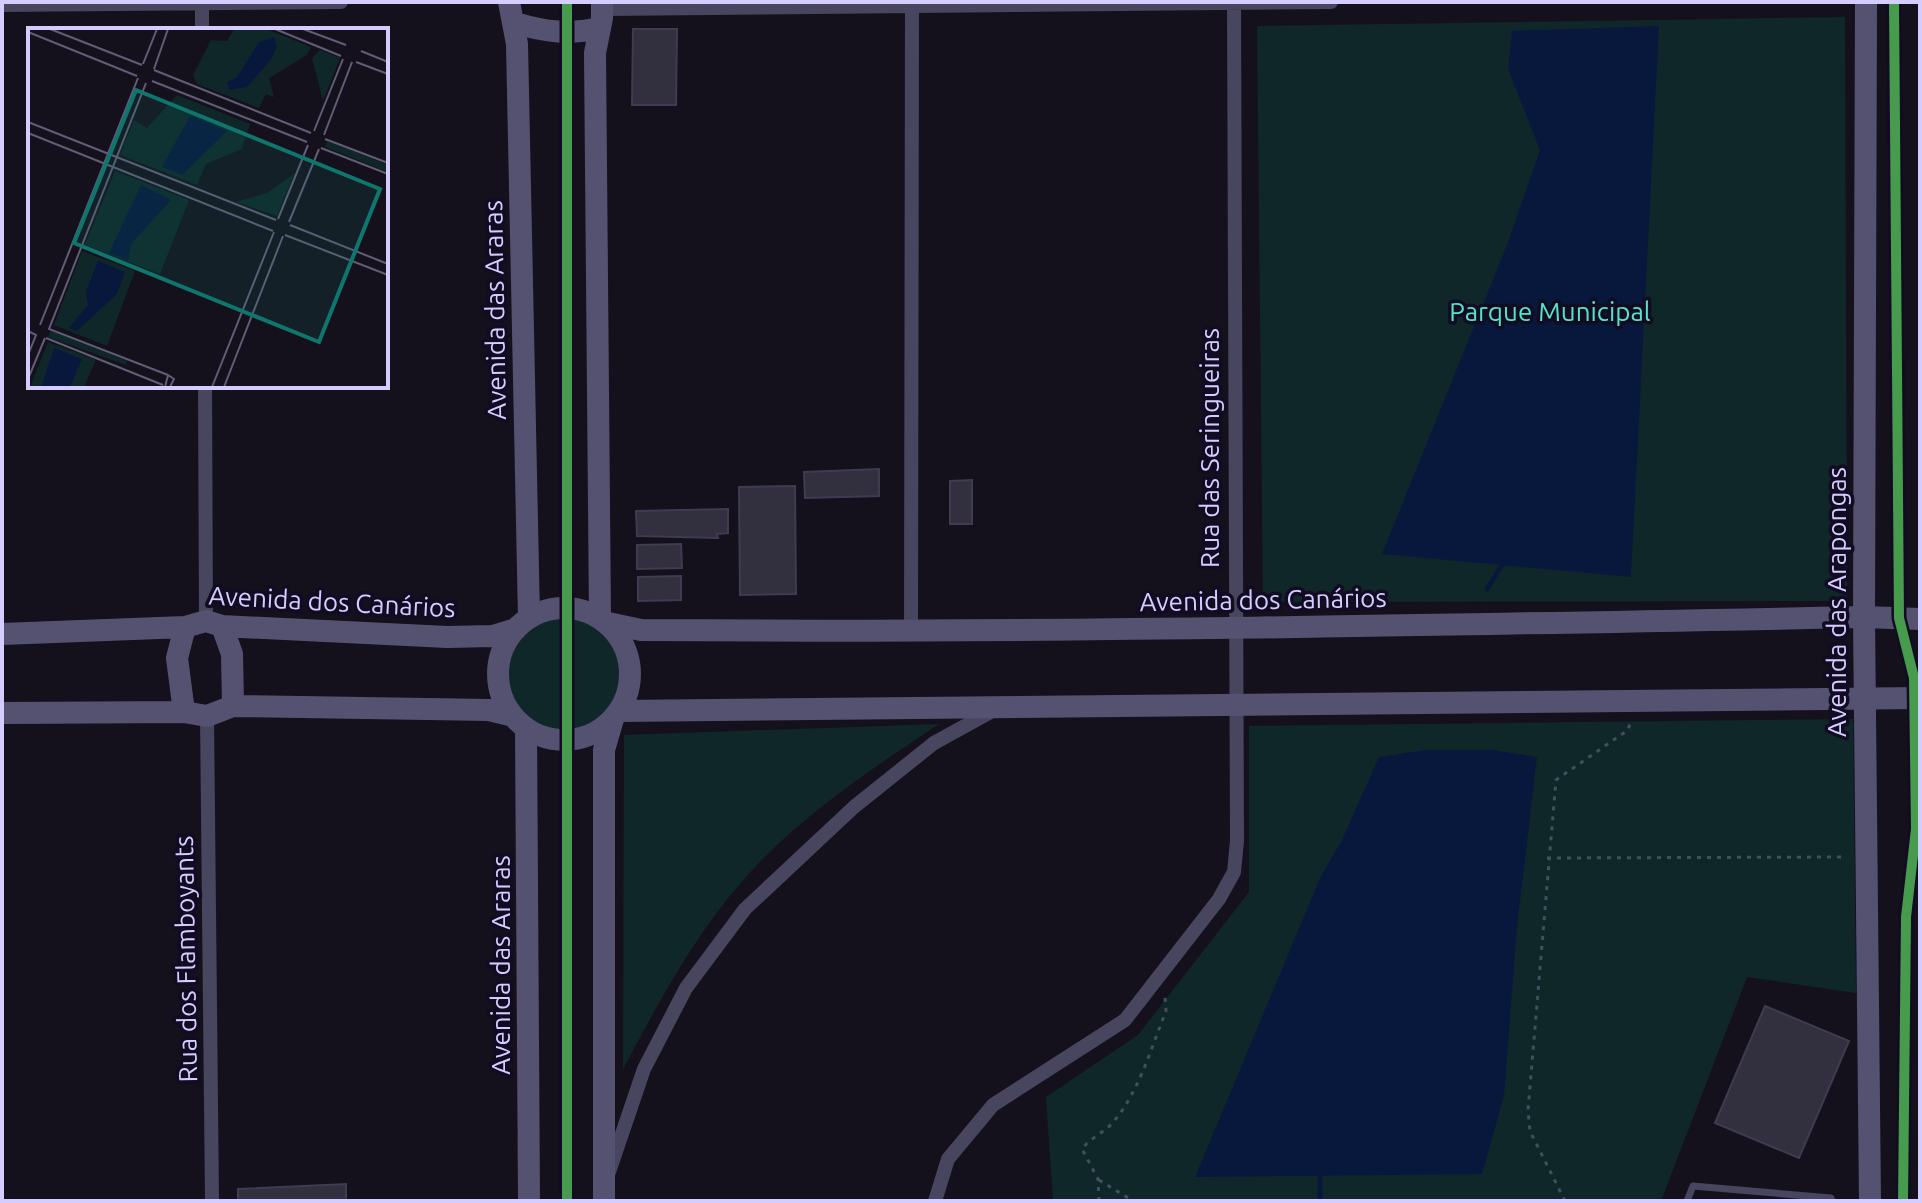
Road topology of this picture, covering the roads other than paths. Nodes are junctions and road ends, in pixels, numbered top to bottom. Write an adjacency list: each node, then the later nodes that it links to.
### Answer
1 (341, 2): 5 (street)
2 (1234, 2): 3 (street); 6 (street); 17 (street, Rua das Seringueiras)
3 (1331, 2)
4 (1866, 2): 12 (street, Avenida das Arapongas)
5 (202, 4): 7 (street); 10 (street)
6 (912, 4): 9 (street); 18 (street)
7 (2, 5)
8 (512, 12): 9 (street); 15 (street, Avenida das Araras)
9 (602, 13): 14 (street)
10 (202, 28)
11 (205, 388): 16 (street)
12 (1864, 617): 13 (street, Avenida dos Canários); 17 (street, Avenida dos Canários); 20 (street, Avenida das Arapongas)
13 (1920, 619)
14 (604, 621): 15 (street); 18 (street, Avenida dos Canários); 27 (street)
15 (523, 623): 16 (street, Avenida dos Canários); 29 (street)
16 (205, 624): 19 (street, Avenida dos Canários); 22 (street); 25 (street)
17 (1235, 630): 18 (street, Avenida dos Canários); 23 (street, Rua das Seringueiras)
18 (911, 632)
19 (2, 634)
20 (1865, 697): 21 (street); 23 (street); 36 (street, Avenida das Arapongas)
21 (1920, 698)
22 (233, 706): 28 (street); 29 (street)
23 (1233, 707): 24 (street); 33 (street, Rua das Seringueiras)
24 (997, 708): 27 (street); 30 (street)
25 (184, 712): 26 (street); 28 (street)
26 (2, 713)
27 (616, 715): 29 (street); 30 (street)
28 (207, 716): 31 (street, Rua dos Flamboyants)
29 (519, 722): 32 (street, Avenida das Araras)
30 (604, 1194)
31 (212, 1201)
32 (529, 1201)
33 (935, 1201)
34 (1687, 1201): 35 (lane)
35 (1832, 1201)
36 (1870, 1201)

